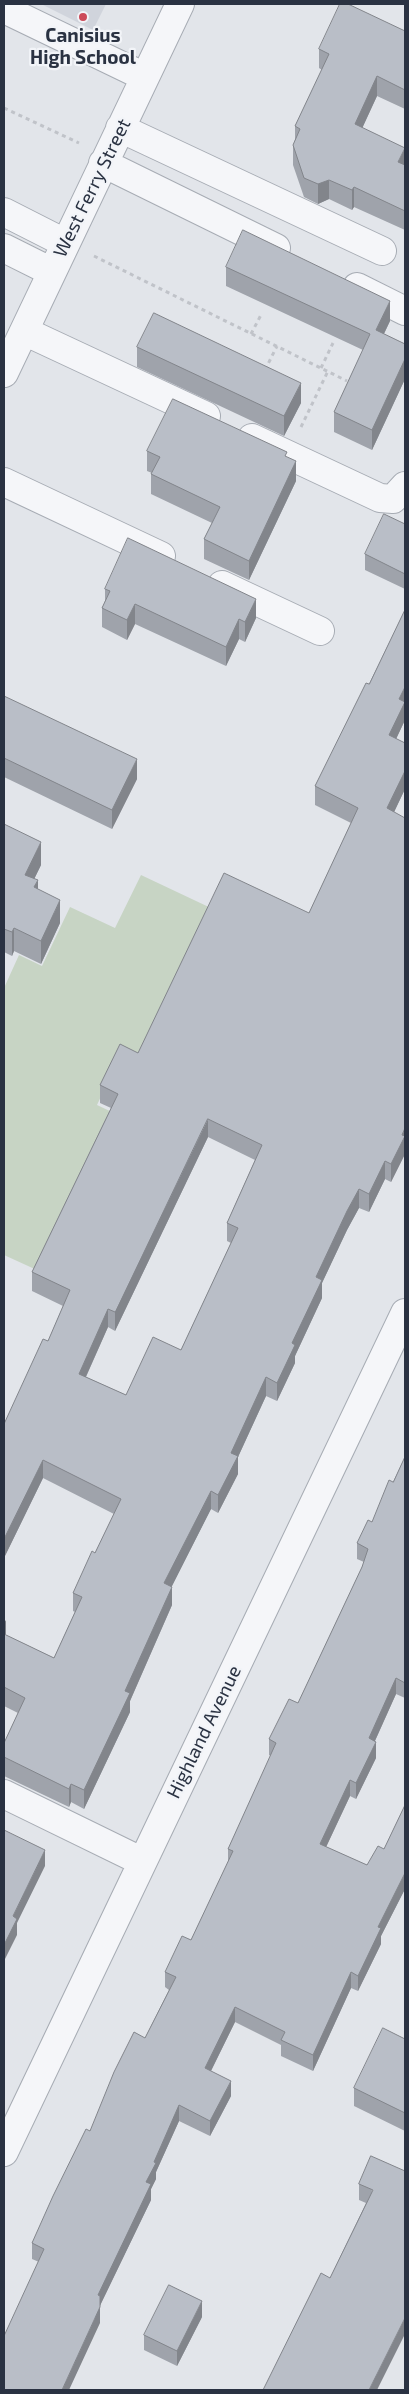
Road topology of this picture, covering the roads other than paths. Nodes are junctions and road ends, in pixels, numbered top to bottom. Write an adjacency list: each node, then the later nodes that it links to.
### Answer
1 (180, 4): 3 (street, West Ferry Street)
2 (4, 9): 3 (street)
3 (145, 77): 4 (street, West Ferry Street)
4 (120, 128): 5 (street, West Ferry Street); 9 (street)
5 (103, 163): 7 (street, West Ferry Street); 10 (street)
6 (4, 212): 7 (street)
7 (65, 243): 11 (street, West Ferry Street)
8 (4, 248): 11 (street)
9 (382, 251)
10 (302, 260)
11 (52, 272): 14 (street, West Ferry Street)
12 (337, 277): 13 (street)
13 (405, 311)
14 (24, 331): 15 (street, West Ferry Street); 17 (street)
15 (4, 373)
16 (4, 482): 18 (street)
17 (405, 486)
18 (320, 632)
19 (405, 1313): 21 (street, Highland Avenue)
20 (4, 1794): 21 (street)
21 (142, 1861): 22 (street, Highland Avenue)
22 (4, 2152)

